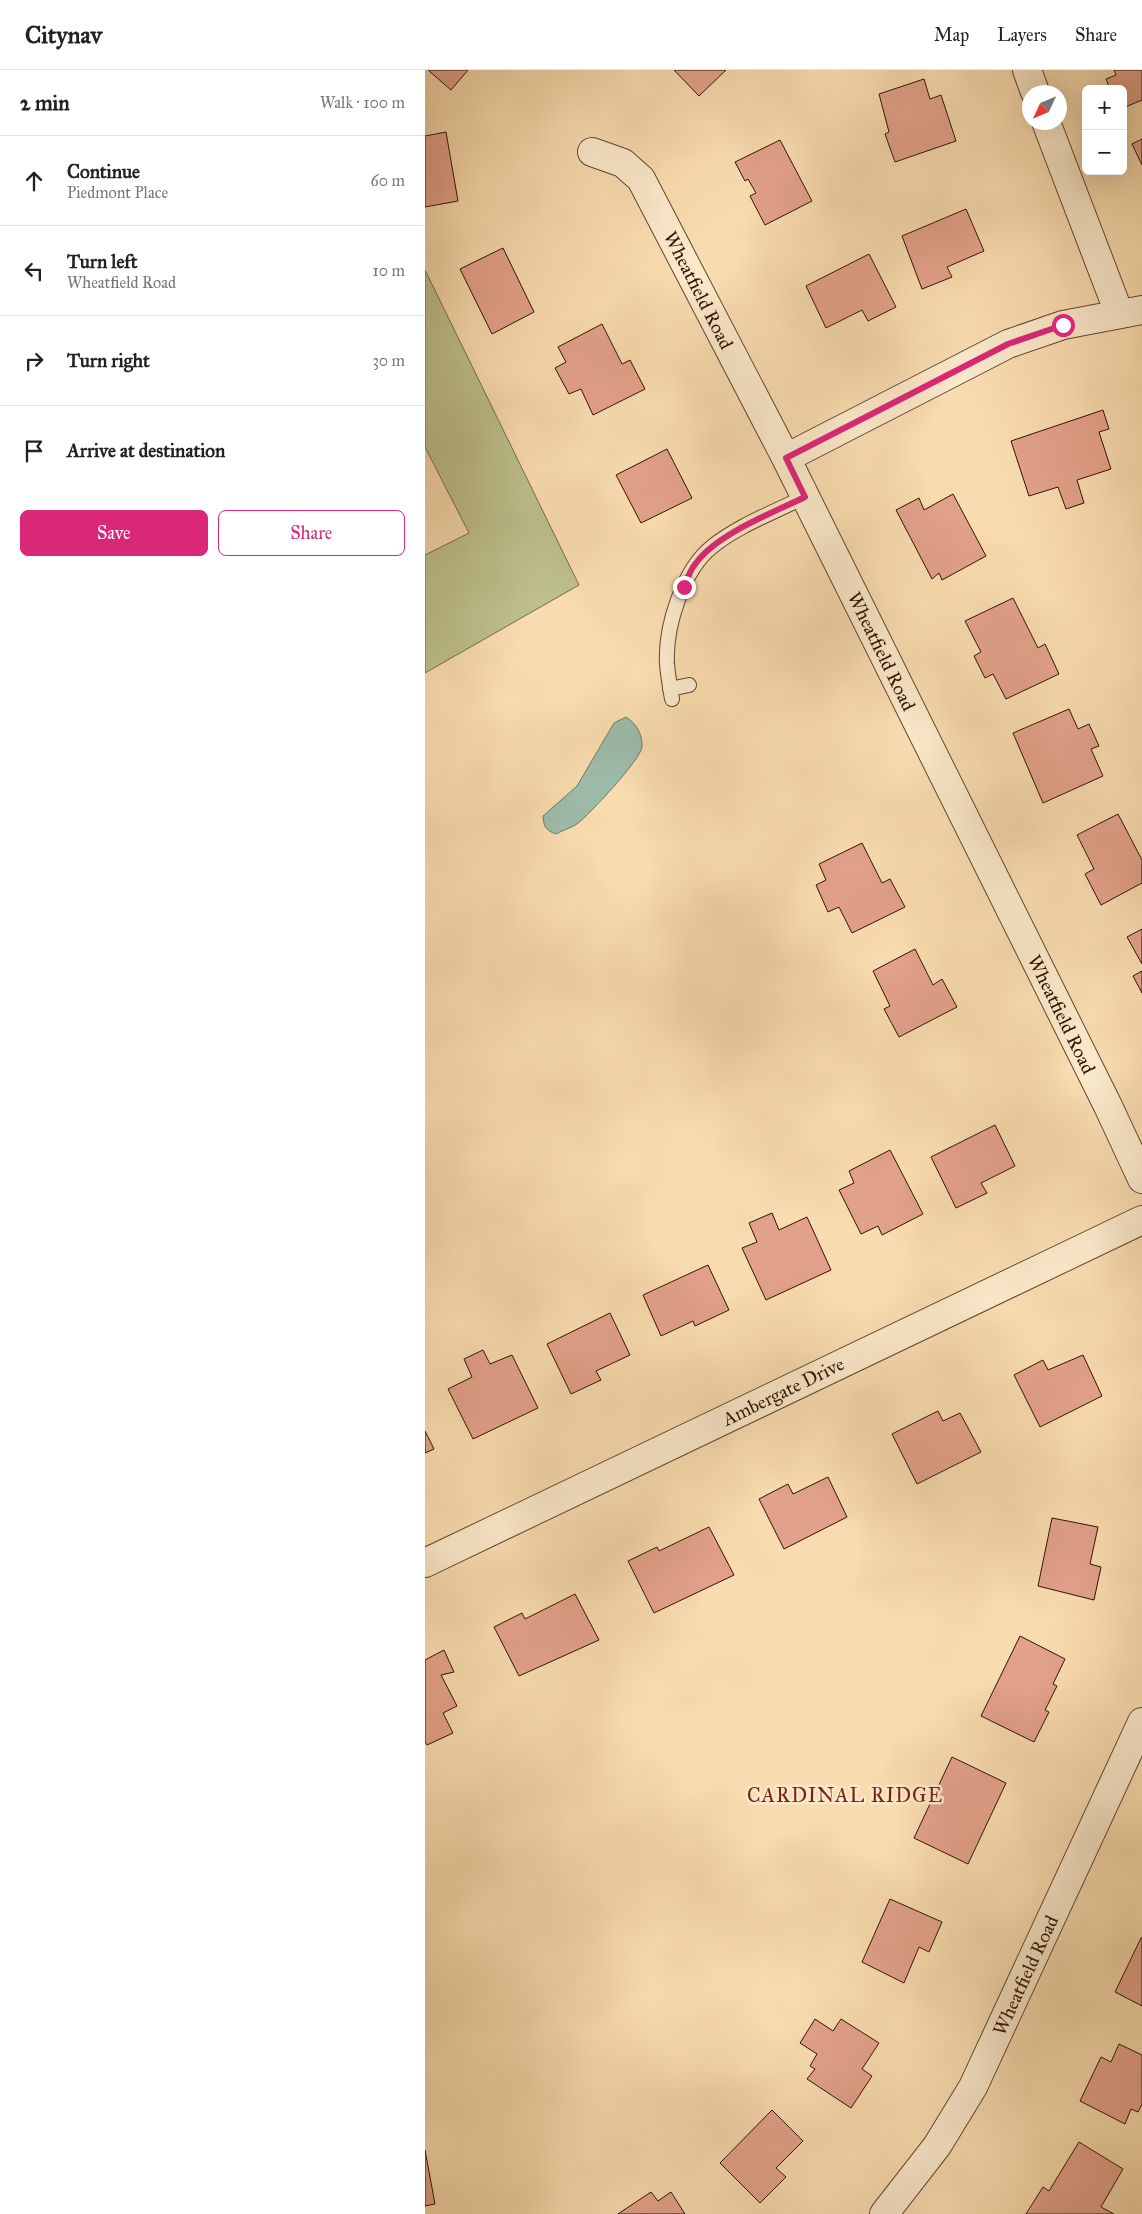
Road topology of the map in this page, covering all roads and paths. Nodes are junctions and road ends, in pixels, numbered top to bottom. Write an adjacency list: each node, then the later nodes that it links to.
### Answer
1 (1027, 70): 2 (street)
2 (1032, 85)
3 (1050, 130): 5 (street)
4 (592, 152): 6 (street, Wheatfield Road)
5 (1131, 312): 6 (street)
6 (786, 458): 7 (street, Wheatfield Road)
7 (805, 497): 8 (lane); 9 (street, Wheatfield Road)
8 (689, 686)
9 (1142, 1179)
10 (1142, 1220): 11 (street, Ambergate Drive)
11 (425, 1563)
12 (1142, 1722): 13 (street, Wheatfield Road)
13 (884, 2214)

